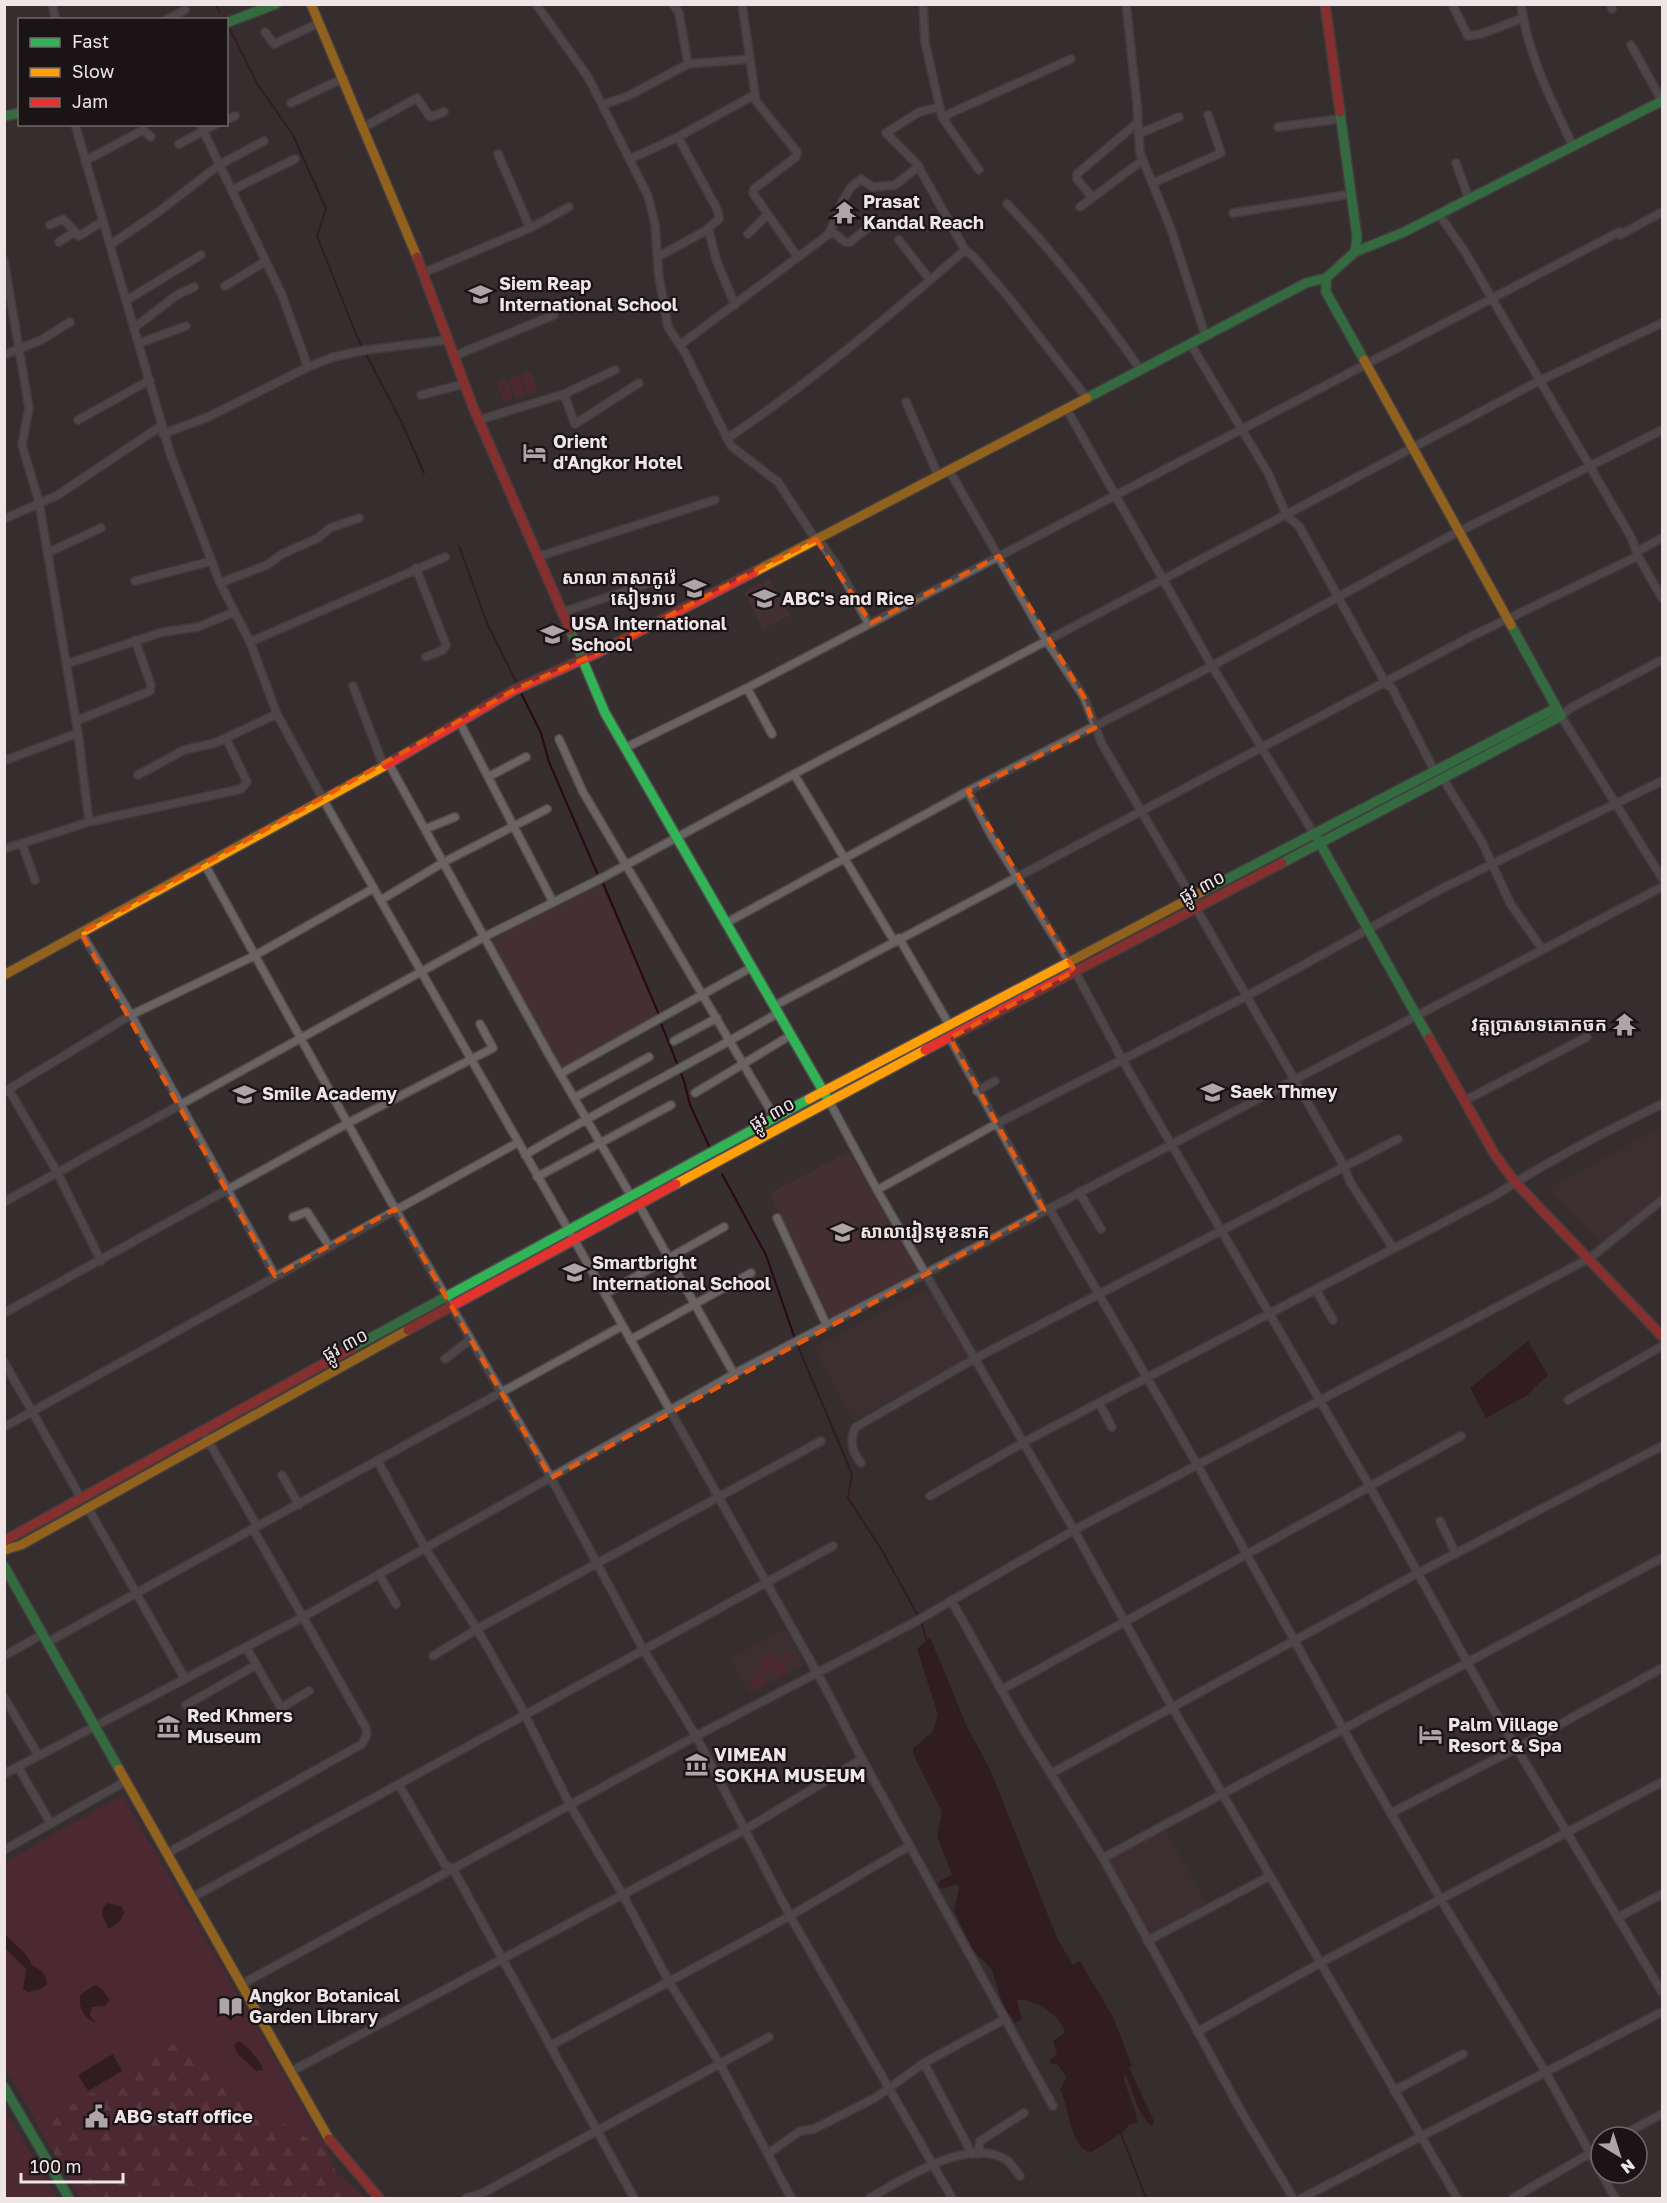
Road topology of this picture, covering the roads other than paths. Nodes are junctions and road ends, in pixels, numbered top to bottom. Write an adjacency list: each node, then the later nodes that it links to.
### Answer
1 (276, 4): 14 (street)
2 (311, 4): 15 (street)
3 (536, 4): 25 (street)
4 (673, 4): 20 (street)
5 (742, 4): 18 (street)
6 (923, 4): 26 (street)
7 (1125, 4): 34 (street)
8 (1325, 4): 33 (street)
9 (1452, 4): 13 (street)
10 (1521, 4): 13 (street)
11 (185, 10): 12 (street)
12 (170, 18)
13 (1523, 18): 44 (street)
14 (228, 22)
15 (319, 23): 16 (street); 21 (street)
16 (265, 32)
17 (1630, 45): 23 (street)
18 (750, 58): 20 (street); 22 (street)
19 (1071, 59): 30 (street)
20 (688, 64): 25 (street)
21 (344, 78): 24 (street); 36 (street)
22 (754, 95): 41 (street); 65 (street)
23 (1662, 101): 44 (street)
24 (291, 103)
25 (602, 105): 47 (street)
26 (940, 107): 30 (street); 52 (street)
27 (444, 112): 36 (street)
28 (1208, 115): 54 (street)
29 (236, 116): 32 (street)
30 (942, 117): 53 (street)
31 (1179, 117): 39 (street)
32 (228, 119)
33 (1340, 119): 38 (street); 56 (street)
34 (1137, 123): 39 (street); 57 (street)
35 (76, 126): 49 (street)
36 (366, 126): 84 (street)
37 (202, 127): 43 (street); 51 (street)
38 (1278, 127)
39 (1138, 134): 48 (street)
40 (151, 137): 49 (street)
41 (678, 137): 47 (street); 70 (street)
42 (264, 141): 51 (street)
43 (179, 144)
44 (1573, 146): 58 (street)
45 (498, 154): 69 (street)
46 (295, 159): 55 (street)
47 (630, 159): 81 (street)
48 (1143, 160): 54 (street); 57 (street)
49 (85, 161): 66 (street)
50 (1456, 163): 58 (street)
51 (219, 165): 55 (street); 76 (street)
52 (919, 166): 73 (street); 77 (street)
53 (979, 170)
54 (1153, 183): 97 (street)
55 (232, 190): 83 (street)
56 (1351, 194): 63 (street); 78 (street)
57 (1092, 197): 61 (street)
58 (1469, 199): 64 (street)
59 (1006, 204): 108 (street)
60 (569, 207): 69 (street)
61 (1080, 207)
62 (1662, 212): 90 (street)
63 (1233, 213)
64 (1439, 214): 78 (street); 90 (street)
65 (767, 215): 72 (street); 80 (street)
66 (103, 221): 71 (street); 76 (street)
67 (50, 225): 71 (street)
68 (869, 227): 73 (street)
69 (530, 228): 84 (street)
70 (708, 228): 81 (street); 91 (street)
71 (73, 233): 75 (street)
72 (748, 234)
73 (829, 234): 80 (street)
74 (899, 240): 86 (street)
75 (59, 242)
76 (110, 245): 89 (street)
77 (965, 250): 86 (street); 115 (street)
78 (1356, 252): 85 (street)
79 (201, 255): 89 (street)
80 (797, 256): 91 (street)
81 (658, 257): 101 (street)
82 (4, 260): 102 (street)
83 (266, 261): 87 (street); 106 (street)
84 (423, 273): 98 (street)
85 (1326, 278): 97 (street); 105 (street)
86 (930, 280): 123 (street)
87 (225, 286)
88 (194, 287): 96 (street)
89 (127, 300): 96 (street)
90 (1491, 301): 105 (street); 110 (street)
91 (735, 305): 101 (street)
92 (554, 315): 104 (street)
93 (70, 322): 102 (street)
94 (1662, 323): 110 (street)
95 (186, 326): 99 (street)
96 (135, 327): 99 (street)
97 (1205, 335): 100 (street)
98 (448, 340): 104 (street); 106 (street)
99 (140, 343): 109 (street)
100 (1190, 344): 108 (street); 122 (street)
101 (680, 345): 123 (street)
102 (17, 350): 103 (street); 130 (street)
103 (4, 355)
104 (454, 356): 112 (street)
105 (1365, 364): 122 (street); 124 (street)
106 (308, 367): 120 (street)
107 (615, 369): 113 (street)
108 (1140, 369): 115 (street)
109 (150, 380): 118 (street); 120 (street)
110 (1539, 381): 124 (street); 125 (street)
111 (639, 383): 113 (street)
112 (464, 384): 114 (street); 119 (street)
113 (564, 394): 119 (street)
114 (421, 395)
115 (1086, 397): 117 (street)
116 (906, 402): 127 (street)
117 (1066, 408): 126 (street); 128 (street)
118 (78, 420)
119 (479, 420): 140 (street)
120 (162, 430): 130 (street); 143 (street)
121 (1662, 430): 125 (street)
122 (1241, 431): 128 (street); 131 (street)
123 (728, 438): 136 (street)
124 (1414, 448): 131 (street); 135 (street)
125 (1590, 469): 135 (street); 139 (street)
126 (949, 470): 127 (street); 141 (street)
127 (938, 475): 136 (street)
128 (1117, 495): 141 (street); 146 (street)
129 (715, 500): 140 (street)
130 (39, 502): 133 (street); 138 (street)
131 (1287, 516): 146 (street); 149 (street)
132 (359, 518): 148 (street)
133 (4, 519)
134 (101, 528): 138 (street)
135 (1462, 532): 149 (street); 153 (street)
136 (816, 538): 154 (street); 159 (street)
137 (1662, 538): 139 (street)
138 (47, 552): 161 (street)
139 (1638, 553): 150 (street); 153 (street)
140 (540, 556): 152 (street)
141 (999, 556): 154 (street); 156 (street)
142 (445, 557): 144 (street)
143 (212, 561): 147 (street); 148 (street)
144 (416, 568): 157 (street); 158 (street)
145 (668, 577): 152 (street)
146 (1164, 578): 156 (street); 162 (street)
147 (135, 581)
148 (220, 583): 151 (street)
149 (1337, 598): 162 (street); 163 (street)
150 (1662, 598)
151 (234, 612): 155 (street); 157 (street)
152 (563, 612): 159 (street)
153 (1508, 620): 163 (street); 166 (street)
154 (869, 624): 165 (street)
155 (135, 640): 161 (street); 168 (street)
156 (1046, 640): 170 (street); 181 (street)
157 (250, 642): 167 (street)
158 (426, 657)
159 (582, 658): 169 (street); 175 (street)
160 (1662, 660): 166 (street)
161 (66, 664): 168 (street)
162 (1212, 666): 170 (street); 176 (street)
163 (1386, 684): 176 (street); 180 (street)
164 (353, 686): 179 (street)
165 (747, 688): 172 (street); 175 (street)
166 (1559, 712): 180 (street, ផ្លូវ ៣០); 184 (street, ផ្លូវ ៣០); 188 (street)
167 (277, 714): 173 (street); 187 (street)
168 (76, 721): 171 (street)
169 (459, 721): 179 (street); 183 (street)
170 (1095, 728): 186 (street); 190 (street)
171 (78, 733): 178 (street); 192 (street)
172 (772, 734)
173 (226, 738): 182 (street); 192 (street)
174 (558, 740): 202 (street)
175 (625, 748): 196 (street)
176 (1261, 749): 190 (street); 195 (street)
177 (526, 757): 183 (street)
178 (6, 760)
179 (386, 766): 187 (street); 194 (street)
180 (1434, 770): 195 (street, ផ្លូវ ៣០)
181 (794, 774): 196 (street); 200 (street)
182 (138, 775)
183 (490, 776): 193 (street)
184 (1442, 777): 197 (street, ផ្លូវ ៣០); 204 (street)
185 (1662, 781): 188 (street)
186 (968, 791): 200 (street); 205 (street)
187 (324, 801): 203 (street); 209 (street)
188 (1618, 804): 204 (street); 206 (street)
189 (548, 809): 193 (street)
190 (1141, 812): 205 (street); 210 (street)
191 (455, 817): 194 (street)
192 (89, 822): 198 (street)
193 (515, 826): 201 (street); 212 (street)
194 (425, 829): 201 (street)
195 (1314, 834): 197 (street); 210 (street, ផ្លូវ ៣០)
196 (676, 837): 202 (street); 214 (street)
197 (1320, 842): 213 (street, ផ្លូវ ៣០); 215 (street)
198 (22, 843): 199 (street); 207 (street)
199 (4, 849)
200 (845, 857): 214 (street); 218 (street)
201 (444, 862): 211 (street); 217 (street)
202 (626, 864): 212 (street); 226 (street)
203 (205, 865): 216 (street); 220 (street)
204 (1491, 865): 215 (street); 219 (street)
205 (1017, 876): 218 (street); 221 (street)
206 (1662, 878)
207 (35, 880)
208 (1662, 887): 219 (street)
209 (374, 888): 211 (street); 220 (street)
210 (1192, 898): 221 (street, ផ្លូវ ៣០)
211 (381, 900): 224 (street)
212 (553, 902): 217 (street)
213 (1196, 908): 223 (street, ផ្លូវ ៣០); 227 (street)
214 (726, 923): 222 (street)
215 (1368, 930): 227 (street); 230 (street)
216 (81, 933): 225 (street); 229 (street)
217 (484, 937): 224 (street); 244 (street)
218 (897, 940): 228 (street); 233 (street)
219 (1542, 949): 230 (street)
220 (254, 956): 229 (street); 237 (street)
221 (1070, 962): 223 (street); 233 (street, ផ្លូវ ៣០)
222 (752, 967): 226 (street); 228 (street)
223 (1075, 971): 236 (street, ផ្លូវ ៣០); 242 (street)
224 (423, 973): 237 (street); 241 (street)
225 (4, 975)
226 (703, 993): 231 (street); 244 (street)
227 (1247, 996): 242 (street); 245 (street)
228 (776, 1009): 234 (street); 239 (street)
229 (131, 1016): 247 (street); 255 (street)
230 (1415, 1016): 245 (street); 253 (street)
231 (717, 1018): 238 (street); 239 (street)
232 (480, 1024): 241 (street)
233 (950, 1026): 248 (street, ផ្លូវ ៣០)
234 (791, 1035): 243 (street); 248 (street)
235 (1587, 1036): 253 (street)
236 (950, 1038): 249 (street); 252 (street, ផ្លូវ ៣០)
237 (301, 1040): 255 (street); 259 (street)
238 (674, 1041)
239 (731, 1041): 243 (street); 257 (street)
240 (649, 1058): 251 (street)
241 (471, 1060): 259 (street); 263 (street)
242 (1123, 1060): 260 (street); 264 (street)
243 (743, 1064): 250 (street); 258 (street)
244 (560, 1074): 251 (street)
245 (1295, 1080): 264 (street); 266 (street)
246 (995, 1081): 249 (street)
247 (7, 1091): 267 (street)
248 (824, 1091): 252 (street); 258 (street, ផ្លូវ ៣០)
249 (977, 1091): 260 (street)
250 (695, 1093)
251 (574, 1098): 257 (street)
252 (829, 1101): 271 (street); 276 (street, ផ្លូវ ៣០)
253 (1464, 1101): 269 (street)
254 (1662, 1104): 269 (street)
255 (180, 1105): 267 (street); 270 (street)
256 (671, 1105): 262 (street)
257 (585, 1118): 262 (street); 265 (street)
258 (775, 1118): 273 (street, ផ្លូវ ៣០)
259 (348, 1123): 270 (street); 277 (street)
260 (996, 1125): 271 (street); 278 (street)
261 (1398, 1139): 266 (street)
262 (600, 1142): 268 (street); 273 (street)
263 (518, 1143): 265 (street); 277 (street)
264 (1172, 1144): 272 (street); 284 (street)
265 (525, 1155): 268 (street)
266 (1344, 1166): 284 (street); 287 (street)
267 (57, 1172): 275 (street); 290 (street)
268 (537, 1177): 283 (street)
269 (1515, 1182): 287 (street); 288 (street)
270 (228, 1188): 290 (street); 293 (street)
271 (877, 1190): 292 (street)
272 (1079, 1192): 278 (street); 282 (street)
273 (631, 1196): 283 (street, ផ្លូវ ៣០)
274 (1662, 1200): 288 (street)
275 (4, 1202)
276 (639, 1205): 285 (street, ផ្លូវ ៣០); 289 (street)
277 (395, 1209): 286 (street); 297 (street)
278 (1047, 1209): 292 (street); 296 (street)
279 (292, 1217): 286 (street)
280 (777, 1218): 304 (street)
281 (724, 1227): 289 (street)
282 (1101, 1228)
283 (568, 1230): 285 (street); 297 (street, ផ្លូវ ៣០)
284 (1221, 1230): 296 (street); 301 (street)
285 (574, 1242): 295 (street); 299 (street, ផ្លូវ ៣០)
286 (329, 1246): 293 (street)
287 (1393, 1248): 294 (street)
288 (1594, 1254): 305 (street); 316 (street)
289 (669, 1257): 295 (street); 298 (street)
290 (101, 1261): 300 (street)
291 (751, 1273): 298 (street)
292 (926, 1274): 304 (street); 309 (street)
293 (275, 1276): 319 (street)
294 (1316, 1290): 301 (street); 302 (street)
295 (605, 1294): 303 (street)
296 (1099, 1294): 309 (street); 313 (street)
297 (446, 1298): 299 (street); 322 (street, ផ្លូវ ៣០)
298 (696, 1305): 307 (street); 312 (street)
299 (452, 1307): 306 (street); 324 (street, ផ្លូវ ៣០)
300 (4, 1313)
301 (1270, 1314): 313 (street); 316 (street)
302 (1333, 1320)
303 (622, 1326): 307 (street); 314 (street)
304 (827, 1326): 312 (street)
305 (1662, 1336)
306 (470, 1340): 310 (street); 314 (street)
307 (630, 1340): 318 (street)
308 (1662, 1346): 315 (street)
309 (976, 1358): 326 (street); 329 (street)
310 (445, 1359)
311 (4, 1362): 319 (street)
312 (734, 1374): 318 (street)
313 (1149, 1379): 317 (street); 330 (street)
314 (502, 1393): 328 (street); 332 (street)
315 (1568, 1400)
316 (1321, 1401): 330 (street); 333 (street)
317 (1099, 1403): 321 (street); 326 (street)
318 (670, 1411): 332 (street); 336 (street)
319 (31, 1412): 320 (street); 335 (street)
320 (4, 1427)
321 (1112, 1427)
322 (202, 1430): 324 (street); 335 (street, ផ្លូវ ៣០)
323 (1461, 1436): 333 (street)
324 (208, 1440): 338 (street, ផ្លូវ ៣០); 340 (street)
325 (821, 1441): 336 (street)
326 (1024, 1442): 334 (street); 341 (street)
327 (1662, 1446): 346 (street)
328 (377, 1460): 337 (street); 344 (street)
329 (861, 1463)
330 (1198, 1466): 341 (street); 347 (street)
331 (282, 1475): 337 (street)
332 (551, 1478): 344 (street); 349 (street)
333 (1370, 1487): 347 (street); 352 (street)
334 (930, 1496)
335 (81, 1498): 342 (street, ផ្លូវ ៣០)
336 (720, 1498): 349 (street); 353 (street)
337 (299, 1505): 340 (street)
338 (88, 1508): 345 (street, ផ្លូវ ៣០); 354 (street)
339 (1440, 1521): 346 (street)
340 (255, 1527): 354 (street); 357 (street)
341 (1074, 1530): 355 (street); 358 (street)
342 (4, 1541)
343 (833, 1546): 353 (street)
344 (425, 1548): 351 (street); 359 (street)
345 (4, 1550)
346 (1456, 1554): 352 (street)
347 (1246, 1555): 358 (street); 361 (street)
348 (1662, 1558): 366 (street)
349 (598, 1563): 359 (street); 363 (street)
350 (4, 1566): 360 (street)
351 (379, 1574): 356 (street); 357 (street)
352 (1418, 1574): 361 (street); 366 (street)
353 (765, 1583): 363 (street); 369 (street)
354 (136, 1593): 360 (street); 370 (street)
355 (951, 1600): 369 (street); 371 (street)
356 (396, 1604)
357 (303, 1617): 362 (street); 398 (street)
358 (1124, 1621): 371 (street); 375 (street)
359 (477, 1629): 365 (street); 377 (street)
360 (46, 1638): 364 (street); 378 (street)
361 (1294, 1641): 375 (street); 379 (street)
362 (246, 1647): 367 (street); 370 (street)
363 (643, 1649): 377 (street); 380 (street)
364 (4, 1656)
365 (433, 1656)
366 (1468, 1661): 379 (street); 381 (street)
367 (256, 1665): 372 (street); 374 (street)
368 (1662, 1668): 381 (street)
369 (817, 1673): 380 (street); 383 (street)
370 (185, 1679): 378 (street)
371 (1001, 1690): 385 (street)
372 (309, 1691)
373 (4, 1697): 376 (street)
374 (186, 1705)
375 (1172, 1707): 385 (street); 390 (street)
376 (7, 1709): 382 (street)
377 (524, 1715): 389 (street); 391 (street)
378 (95, 1725): 382 (street); 387 (street)
379 (1342, 1727): 390 (street); 392 (street)
380 (696, 1736): 391 (street); 394 (street)
381 (1517, 1748): 392 (street); 395 (street)
382 (38, 1755): 384 (street)
383 (861, 1760): 394 (street); 396 (street)
384 (18, 1767): 386 (street); 393 (street)
385 (1052, 1773): 399 (street)
386 (4, 1774)
387 (126, 1781): 393 (street); 398 (street)
388 (1662, 1782): 395 (street)
389 (399, 1785): 400 (street); 404 (street)
390 (1222, 1792): 399 (street); 401 (street)
391 (570, 1805): 400 (street); 403 (street)
392 (1391, 1813): 405 (street)
393 (51, 1824): 397 (street)
394 (746, 1829): 403 (street); 406 (street)
395 (1568, 1831): 405 (street); 407 (street)
396 (909, 1846): 406 (street); 415 (street)
397 (4, 1850)
398 (168, 1853): 404 (street)
399 (1103, 1858): 408 (street)
400 (453, 1869): 409 (street); 412 (street)
401 (1270, 1876): 408 (street); 410 (street)
402 (1662, 1894): 407 (street)
403 (623, 1895): 409 (street); 411 (street)
404 (193, 1897): 412 (street)
405 (1440, 1899): 410 (street); 423 (street)
406 (790, 1916): 411 (street); 425 (street)
407 (1619, 1917): 413 (street)
408 (1147, 1941): 416 (street)
409 (504, 1960): 418 (street); 422 (street)
410 (1320, 1963): 416 (street); 426 (street)
411 (668, 1980): 418 (street); 421 (street)
412 (242, 1984): 422 (street)
413 (1662, 1992)
414 (1662, 2012): 423 (street)
415 (1005, 2019): 420 (street); 427 (street)
416 (1197, 2032): 447 (street)
417 (769, 2037): 421 (street)
418 (550, 2046): 431 (street)
419 (1462, 2054): 426 (street)
420 (924, 2063): 425 (street); 435 (street)
421 (720, 2064): 431 (street); 433 (street)
422 (292, 2071): 441 (street)
423 (1546, 2073): 432 (street); 434 (street)
424 (4, 2087): 440 (street)
425 (889, 2090): 433 (street); 437 (street)
426 (1394, 2091): 432 (street)
427 (1053, 2106)
428 (1024, 2113): 435 (street)
429 (1662, 2114): 430 (street)
430 (1641, 2125)
431 (596, 2130): 442 (street); 443 (street)
432 (1422, 2137): 448 (street); 449 (street)
433 (769, 2152): 444 (street)
434 (1589, 2152)
435 (975, 2154): 437 (street); 438 (street)
436 (1589, 2155): 450 (street)
437 (931, 2164): 445 (street); 446 (street)
438 (1020, 2176)
439 (1607, 2185): 451 (street)
440 (69, 2199)
441 (379, 2199)
442 (466, 2199)
443 (634, 2199)
444 (791, 2199)
445 (870, 2199)
446 (952, 2199)
447 (1293, 2199)
448 (1302, 2199)
449 (1457, 2199)
450 (1513, 2199)
451 (1615, 2199)

